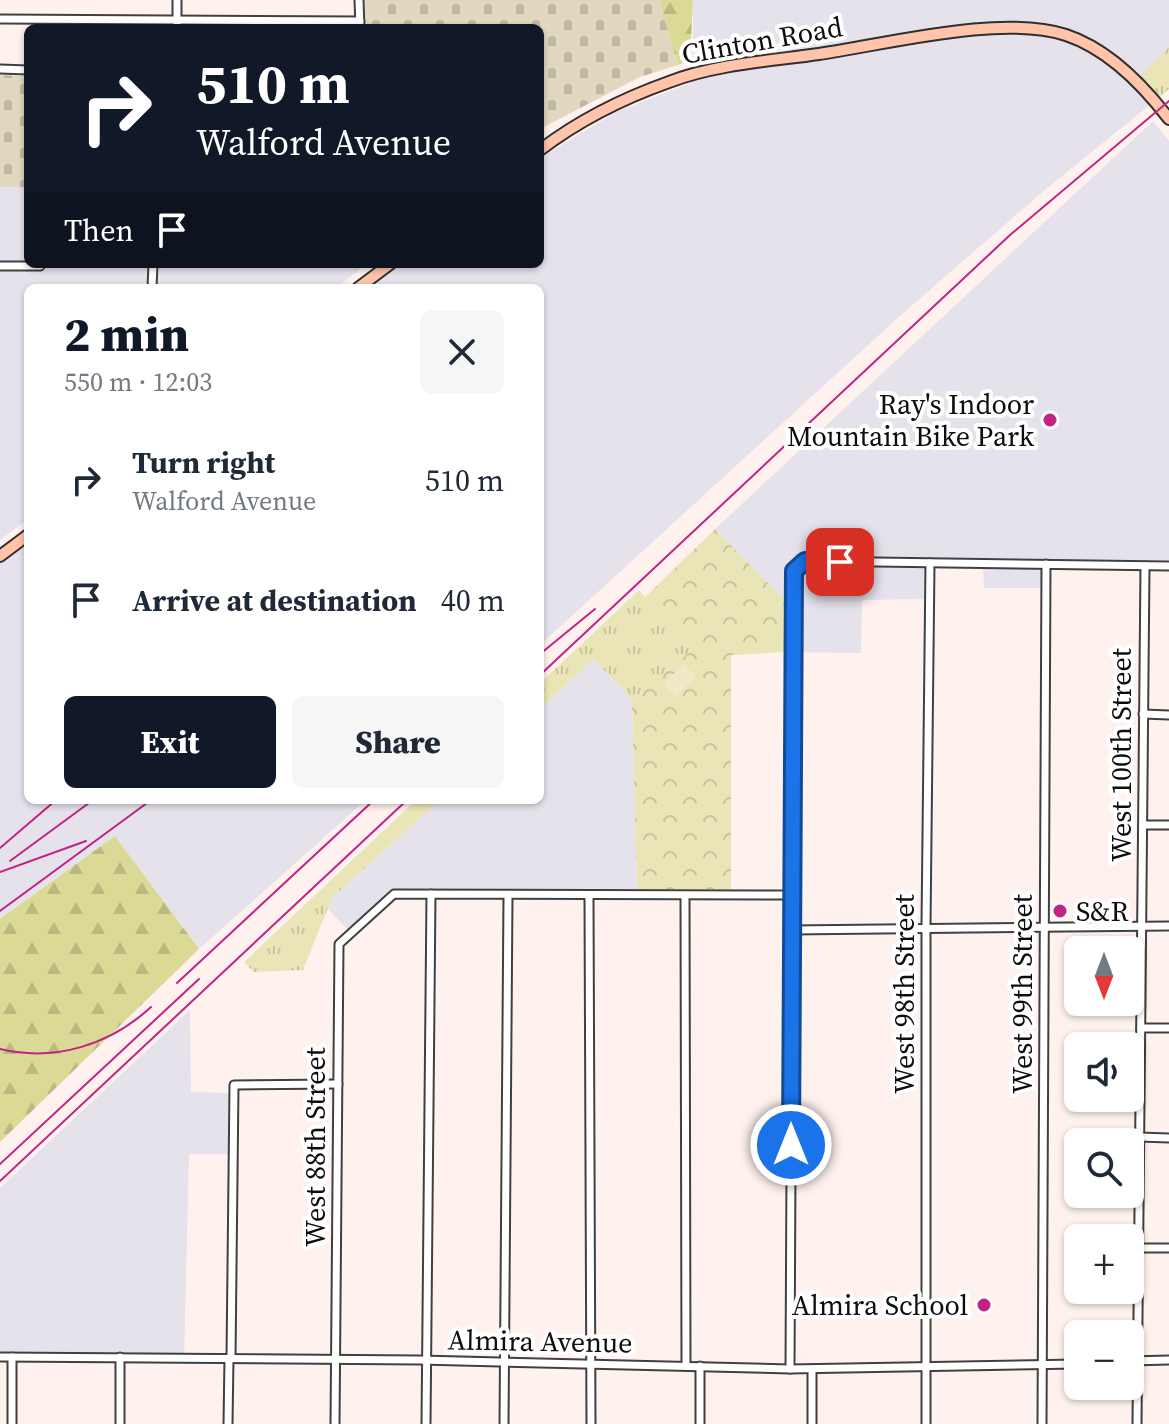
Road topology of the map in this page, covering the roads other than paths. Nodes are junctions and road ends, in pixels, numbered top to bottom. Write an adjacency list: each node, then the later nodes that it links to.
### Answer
1 (177, 0): 4 (street)
2 (359, 0): 5 (street)
3 (0, 19): 4 (street)
4 (177, 24): 5 (street)
5 (360, 24)
6 (0, 69): 7 (street)
7 (24, 70)
8 (1169, 119): 9 (street, Clinton Road)
9 (544, 148)
10 (0, 266): 11 (street)
11 (24, 266)
12 (385, 268): 13 (street)
13 (363, 284)
14 (24, 538): 15 (street)
15 (0, 556)
16 (930, 563): 17 (street); 25 (street); 30 (street, West 98th Street)
17 (1046, 564): 18 (street); 31 (street, West 99th Street)
18 (1145, 566): 19 (street); 20 (street, West 100th Street)
19 (1169, 566)
20 (1143, 714): 21 (street); 22 (street, West 100th Street)
21 (1169, 715)
22 (1143, 825): 23 (street); 29 (street, West 100th Street)
23 (1169, 825)
24 (431, 894): 26 (street); 36 (street, West 88th Street); 47 (street)
25 (792, 895): 27 (street); 33 (street)
26 (508, 896): 28 (street); 50 (street)
27 (685, 896): 28 (street); 53 (street)
28 (589, 897): 51 (street)
29 (1141, 925): 31 (street); 32 (street); 34 (street, West 100th Street)
30 (926, 926): 31 (street); 33 (street); 58 (street, West 98th Street)
31 (1044, 926): 55 (street, West 99th Street)
32 (1169, 926)
33 (791, 930): 56 (street)
34 (1141, 1028): 35 (street); 37 (street, West 100th Street)
35 (1169, 1028)
36 (338, 1084): 45 (street); 46 (street, West 88th Street)
37 (1139, 1128)
38 (1144, 1137): 39 (street)
39 (1169, 1138)
40 (1144, 1248): 41 (street)
41 (1169, 1248)
42 (0, 1357): 43 (street, Almira Avenue)
43 (12, 1357): 44 (street, Almira Avenue); 60 (street)
44 (120, 1357): 45 (street, Almira Avenue); 61 (street)
45 (230, 1358): 46 (street, Almira Avenue); 62 (street)
46 (336, 1359): 47 (street, Almira Avenue); 63 (street, West 88th Street)
47 (426, 1360): 50 (street, Almira Avenue); 64 (street)
48 (1144, 1360): 49 (street)
49 (1169, 1360)
50 (504, 1362): 51 (street, Almira Avenue); 65 (street)
51 (591, 1364): 53 (street, Almira Avenue); 66 (street)
52 (1064, 1365): 55 (street, Almira Avenue)
53 (686, 1366): 54 (street, Almira Avenue)
54 (700, 1366): 56 (street, Almira Avenue); 67 (street)
55 (1042, 1367): 58 (street, Almira Avenue); 70 (street, West 99th Street)
56 (790, 1369): 57 (street, Almira Avenue)
57 (812, 1369): 58 (street, Almira Avenue); 68 (street)
58 (926, 1369): 69 (street, West 98th Street)
59 (1136, 1400): 71 (street, West 100th Street)
60 (12, 1424)
61 (120, 1424)
62 (228, 1424)
63 (335, 1424)
64 (426, 1424)
65 (504, 1424)
66 (591, 1424)
67 (700, 1424)
68 (812, 1424)
69 (926, 1424)
70 (1042, 1424)
71 (1137, 1424)

